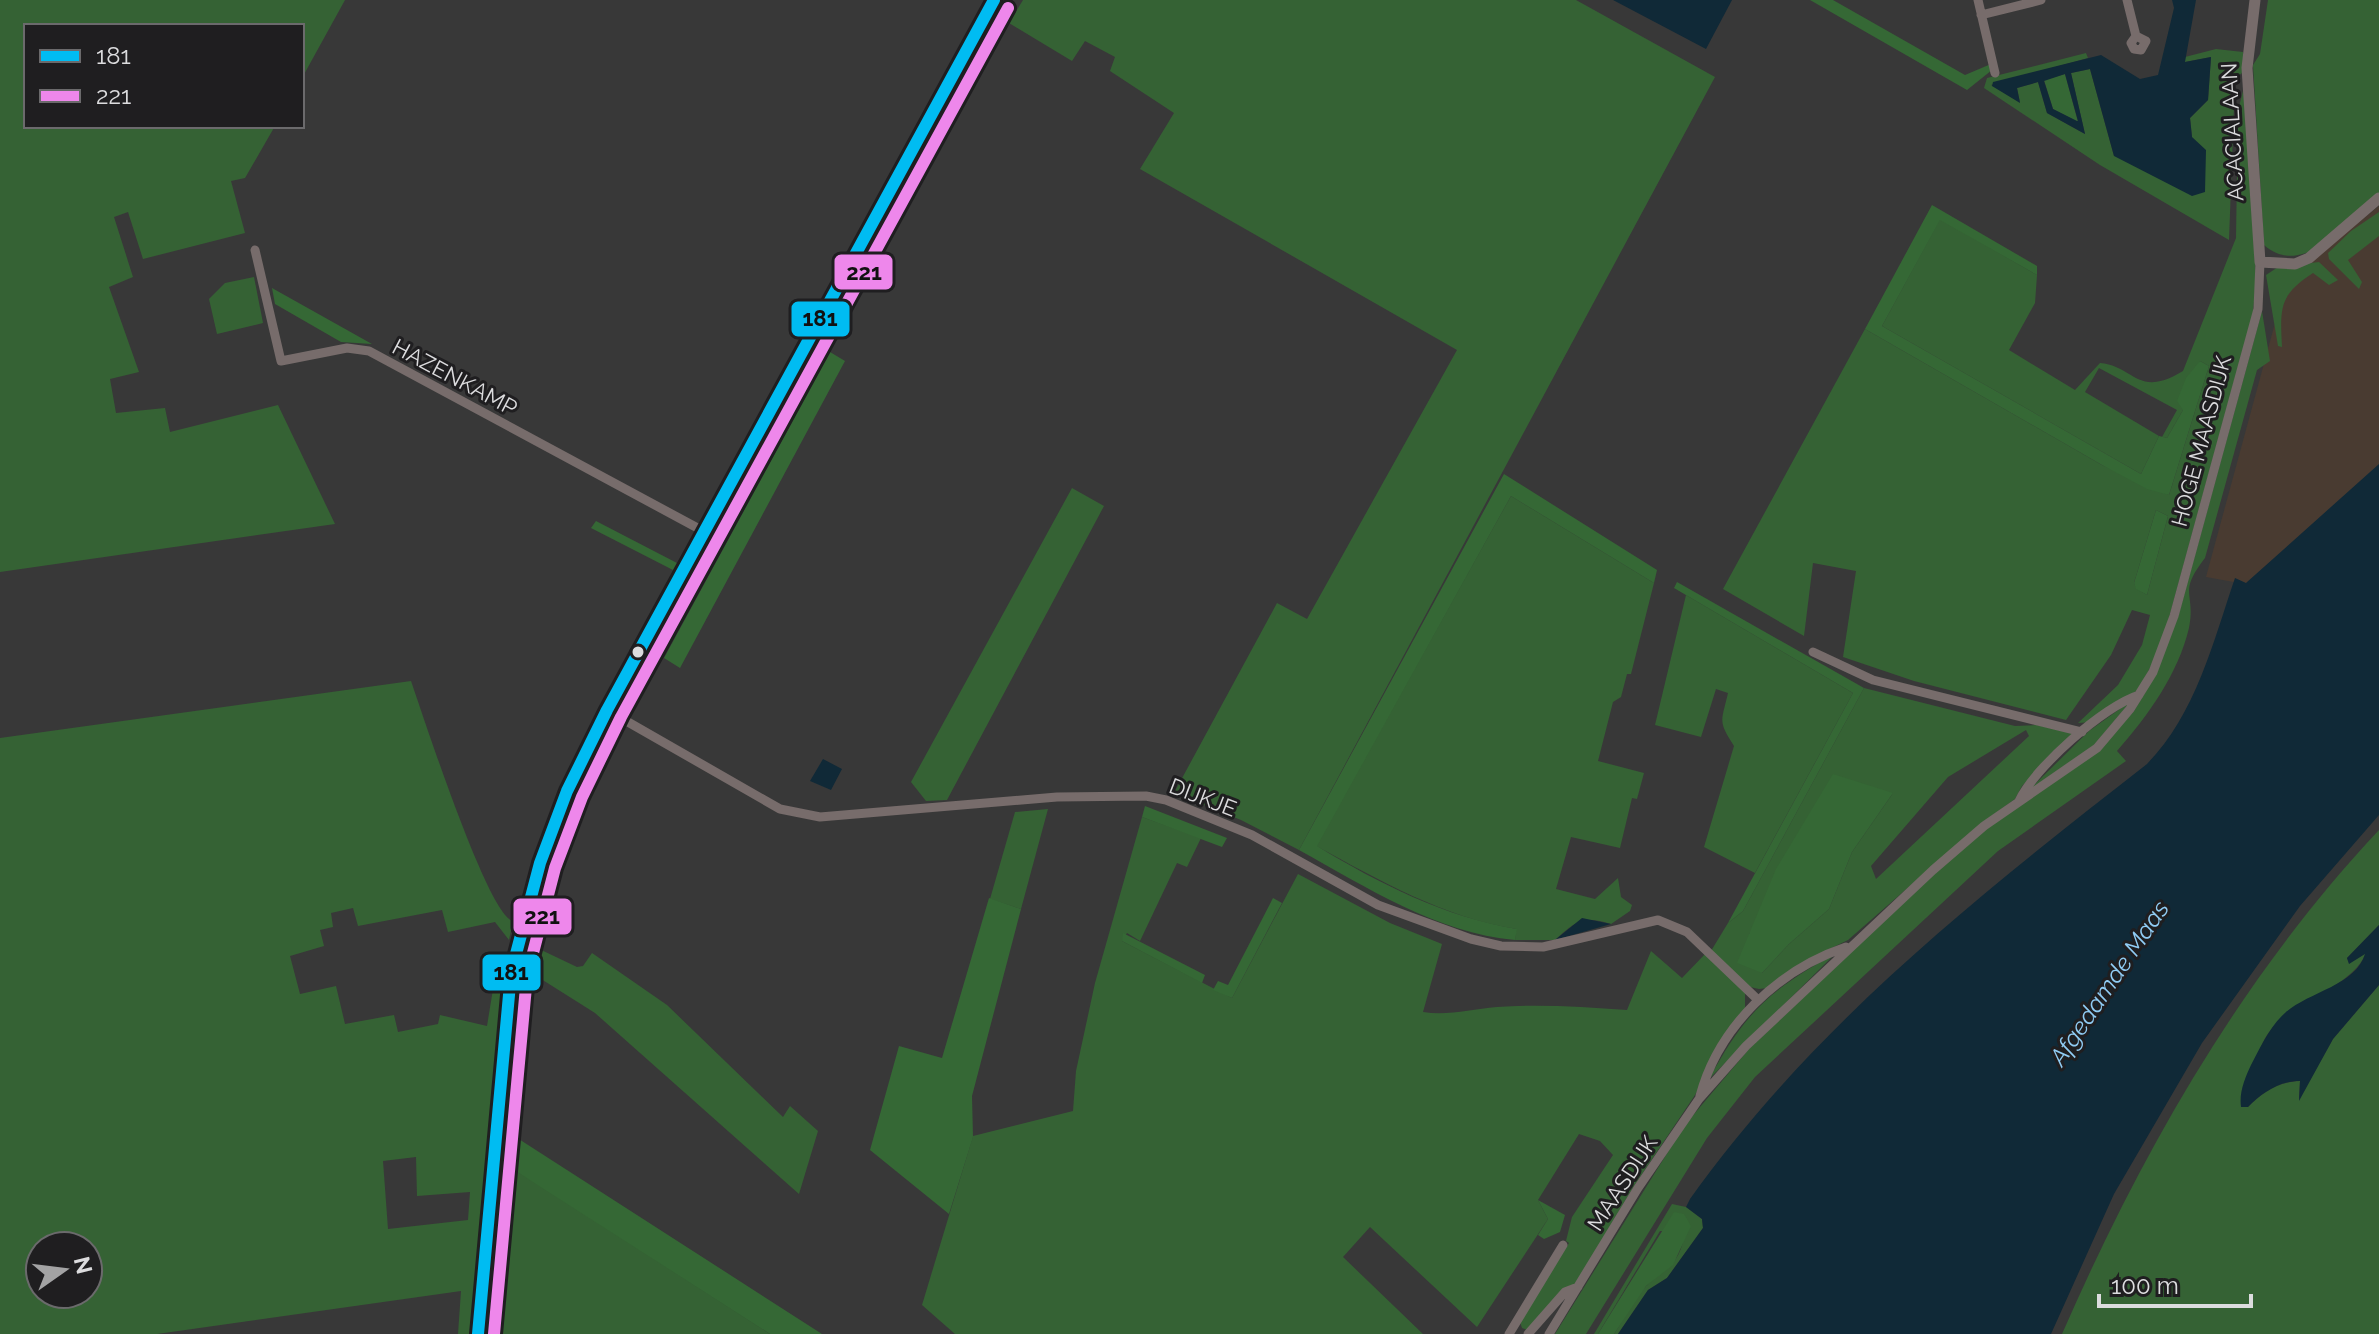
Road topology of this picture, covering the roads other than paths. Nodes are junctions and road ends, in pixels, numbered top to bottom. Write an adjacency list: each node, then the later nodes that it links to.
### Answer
1 (994, 0): 12 (street)
2 (1978, 0): 6 (street)
3 (2041, 0): 6 (street)
4 (2127, 0): 7 (street)
5 (2255, 0): 11 (street, ACACIALAAN)
6 (1981, 15): 8 (street)
7 (2136, 36)
8 (1995, 73)
9 (2379, 198): 11 (street)
10 (255, 250): 12 (street, HAZENKAMP)
11 (2260, 262): 14 (street, HOGE MAASDIJK)
12 (705, 532): 15 (street)
13 (1813, 652): 16 (street)
14 (2139, 695): 16 (street); 17 (street, MAASDIJK)
15 (607, 710): 19 (street, DIJKJE); 24 (street)
16 (2082, 732): 17 (street, MAASDIJK)
17 (2019, 801): 18 (street, MAASDIJK)
18 (1849, 946): 19 (street, MAASDIJK); 20 (street, MAASDIJK)
19 (1756, 998): 20 (street, MAASDIJK)
20 (1699, 1099): 22 (street, MAASDIJK)
21 (1563, 1245): 23 (street, MAASDIJK)
22 (1578, 1287): 25 (street, MAASDIJK); 26 (street, MAASDIJK)
23 (1511, 1331): 25 (street, MAASDIJK)
24 (478, 1334)
25 (1526, 1334)
26 (1549, 1334)

